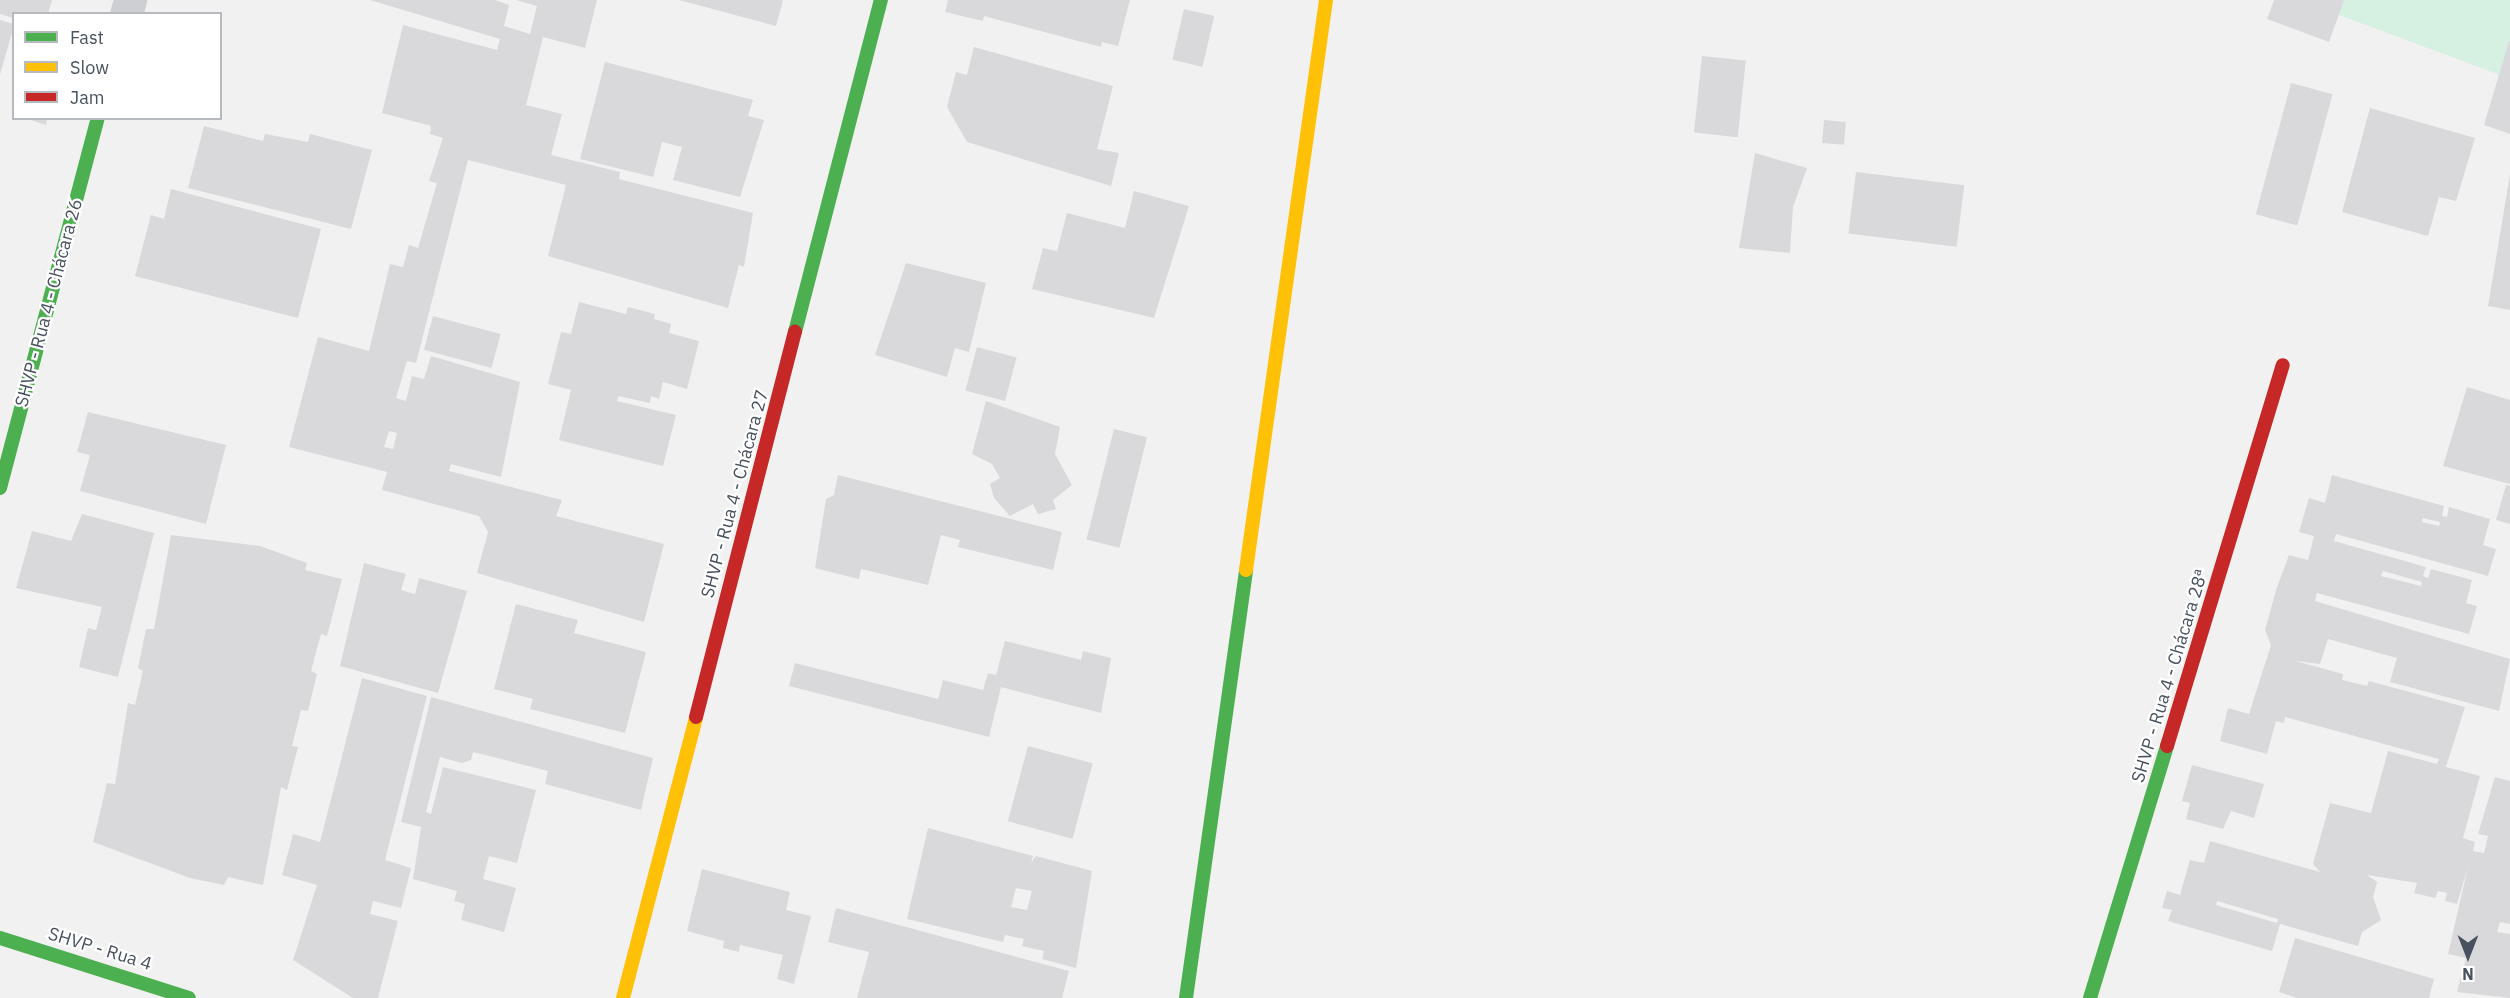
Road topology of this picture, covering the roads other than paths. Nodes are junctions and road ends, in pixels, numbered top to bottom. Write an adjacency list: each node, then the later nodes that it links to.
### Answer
1 (881, 0): 8 (street, SHVP - Rua 4 - Chácara 27)
2 (1326, 0): 9 (street)
3 (97, 120): 5 (street, SHVP - Rua 4 - Chácara 26)
4 (2283, 364): 10 (street, SHVP - Rua 4 - Chácara 28ª)
5 (0, 488)
6 (0, 938): 7 (street, SHVP - Rua 4)
7 (189, 998)
8 (623, 998)
9 (1186, 998)
10 (2090, 998)

